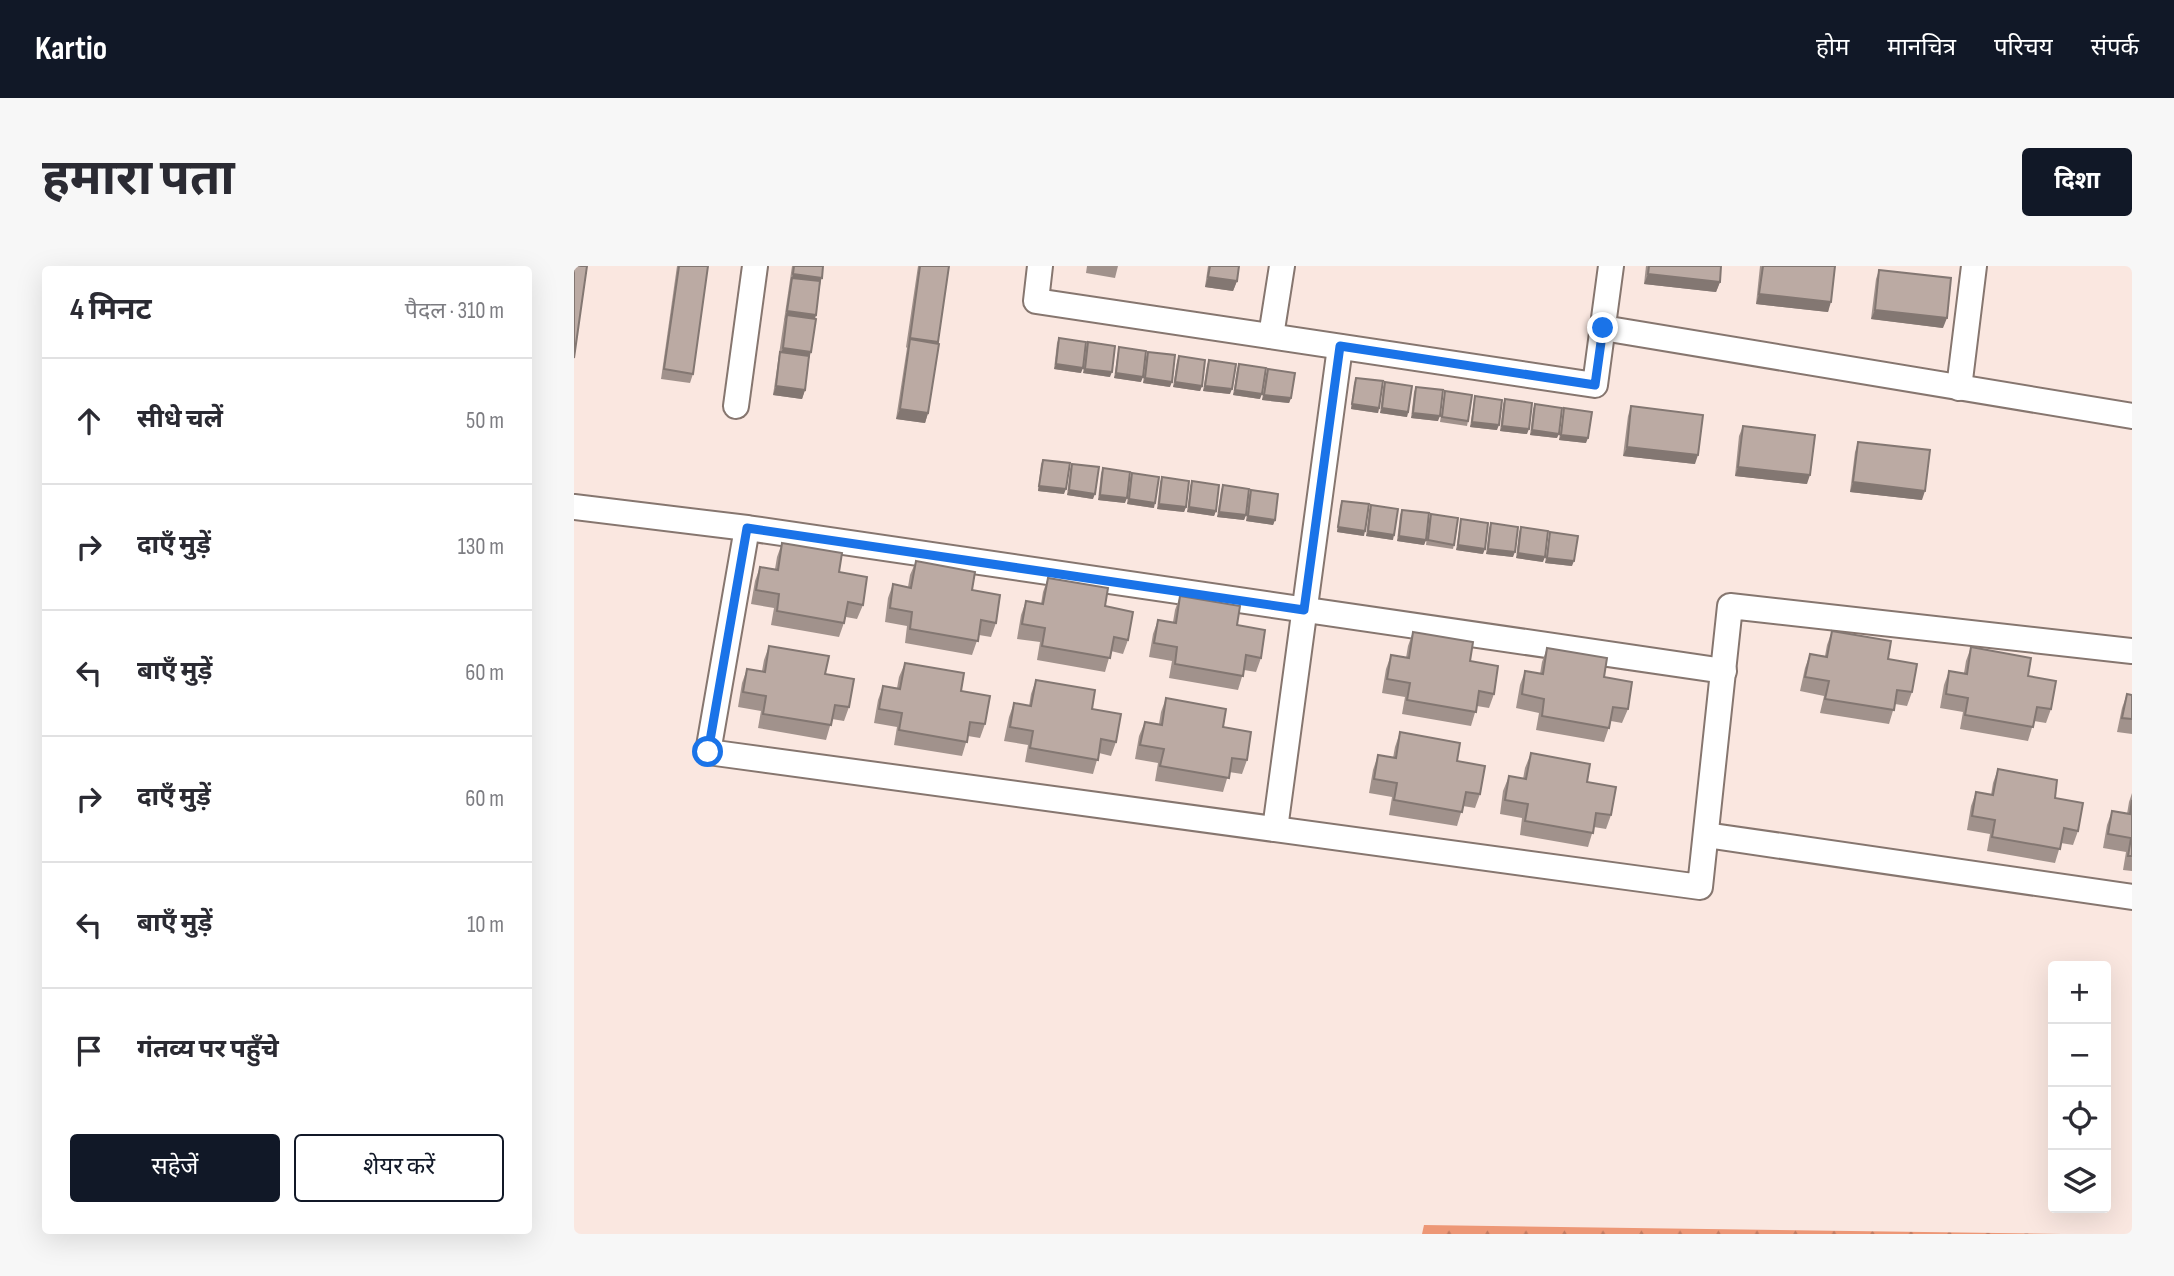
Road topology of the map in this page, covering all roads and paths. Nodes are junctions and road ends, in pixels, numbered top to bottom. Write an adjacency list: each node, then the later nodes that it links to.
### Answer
1 (755, 266): 10 (street)
2 (1040, 266): 7 (street)
3 (1282, 266): 7 (street)
4 (1611, 266): 6 (street)
5 (1974, 266): 9 (street)
6 (1603, 328): 8 (street); 9 (street)
7 (1271, 336): 8 (street)
8 (1340, 346): 14 (street)
9 (1959, 388): 11 (street)
10 (736, 406)
11 (2132, 416)
12 (574, 507): 13 (street)
13 (747, 528): 14 (street); 17 (street)
14 (1304, 610): 16 (street); 17 (street)
15 (2132, 651): 16 (street)
16 (1724, 671): 18 (street)
17 (1275, 829): 18 (street)
18 (1706, 835): 19 (street)
19 (2132, 897)

